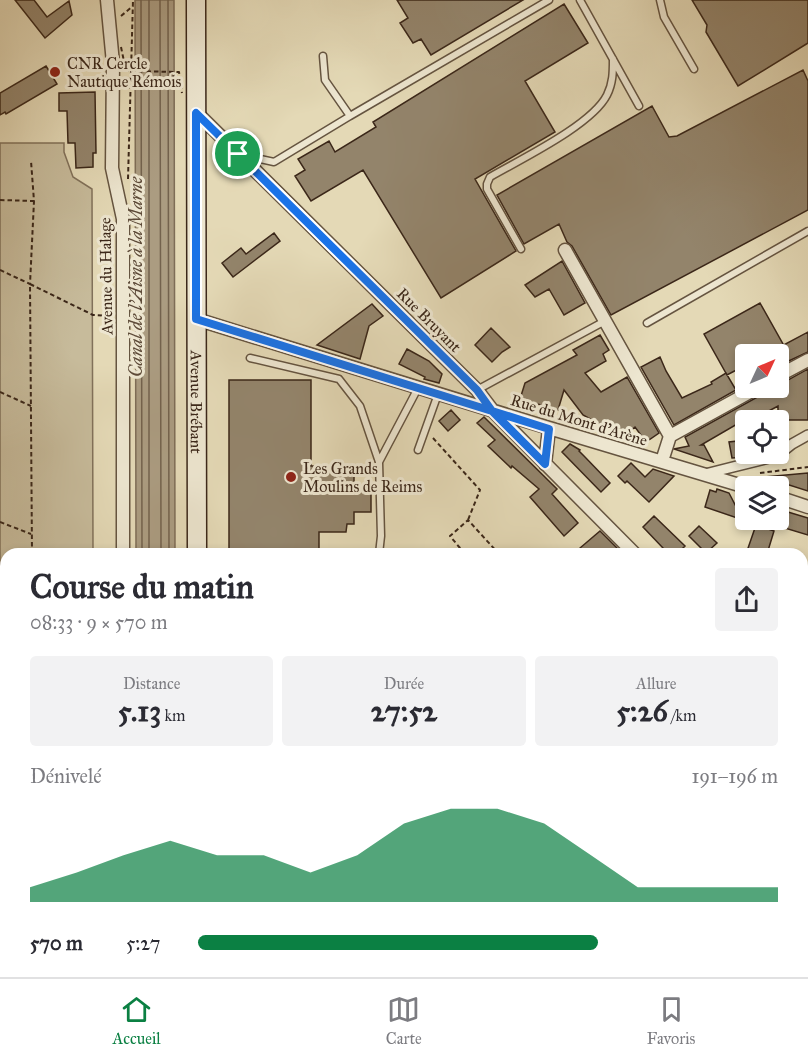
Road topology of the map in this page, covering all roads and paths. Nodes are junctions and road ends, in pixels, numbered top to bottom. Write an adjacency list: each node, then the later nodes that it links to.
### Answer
1 (107, 0): 27 (street, Avenue du Halage)
2 (112, 0): 3 (street)
3 (118, 0)
4 (133, 0): 19 (path)
5 (196, 0): 15 (main road, Avenue Brébant)
6 (549, 0): 16 (lane)
7 (580, 0): 11 (lane)
8 (660, 0): 12 (lane)
9 (121, 47): 13 (path, bridge)
10 (323, 56): 16 (lane)
11 (613, 59): 14 (lane); 23 (lane)
12 (693, 69)
13 (182, 93)
14 (639, 106)
15 (196, 113): 17 (street, Rue Bruyant); 28 (main road, Avenue Brébant)
16 (350, 116): 17 (lane)
17 (238, 154): 35 (street, Rue Bruyant)
18 (32, 161): 21 (path)
19 (128, 189)
20 (0, 200): 21 (path)
21 (34, 201): 26 (path)
22 (808, 231): 30 (lane)
23 (521, 249)
24 (565, 249): 29 (street)
25 (0, 270): 26 (path)
26 (30, 284): 27 (path); 39 (path)
27 (123, 316): 59 (street, Avenue du Halage)
28 (196, 319): 34 (street, Rue du Mont d'Arène); 60 (main road, Avenue Brébant)
29 (605, 321): 35 (lane); 44 (street)
30 (647, 323)
31 (250, 358): 47 (lane)
32 (808, 360): 33 (street)
33 (789, 370)
34 (418, 388): 37 (street, Rue du Mont d'Arène); 47 (lane)
35 (477, 390): 40 (street, Rue Bruyant)
36 (0, 392): 39 (path)
37 (438, 394): 40 (street, Rue du Mont d'Arène); 41 (lane)
38 (739, 398): 44 (street)
39 (31, 406): 57 (path)
40 (492, 411): 42 (street, Rue du Mont d'Arène); 48 (street, Rue Bruyant)
41 (425, 429): 45 (lane); 55 (path)
42 (549, 429): 46 (street, Rue du Mont d'Arène); 48 (street)
43 (808, 435): 50 (street)
44 (670, 436): 46 (street)
45 (418, 450)
46 (662, 461): 50 (street, Rue du Mont d'Arène)
47 (379, 462): 61 (lane)
48 (545, 464): 64 (street, Rue Bruyant)
49 (808, 467): 51 (path)
50 (705, 474): 52 (street, Rue du Mont d'Arène)
51 (752, 474)
52 (735, 484)
53 (789, 501): 54 (street)
54 (808, 507)
55 (468, 520): 62 (path); 63 (path)
56 (0, 522): 57 (path)
57 (32, 535): 58 (path)
58 (33, 548)
59 (123, 548)
60 (197, 548)
61 (380, 548)
62 (460, 548)
63 (494, 548)
64 (630, 548)

